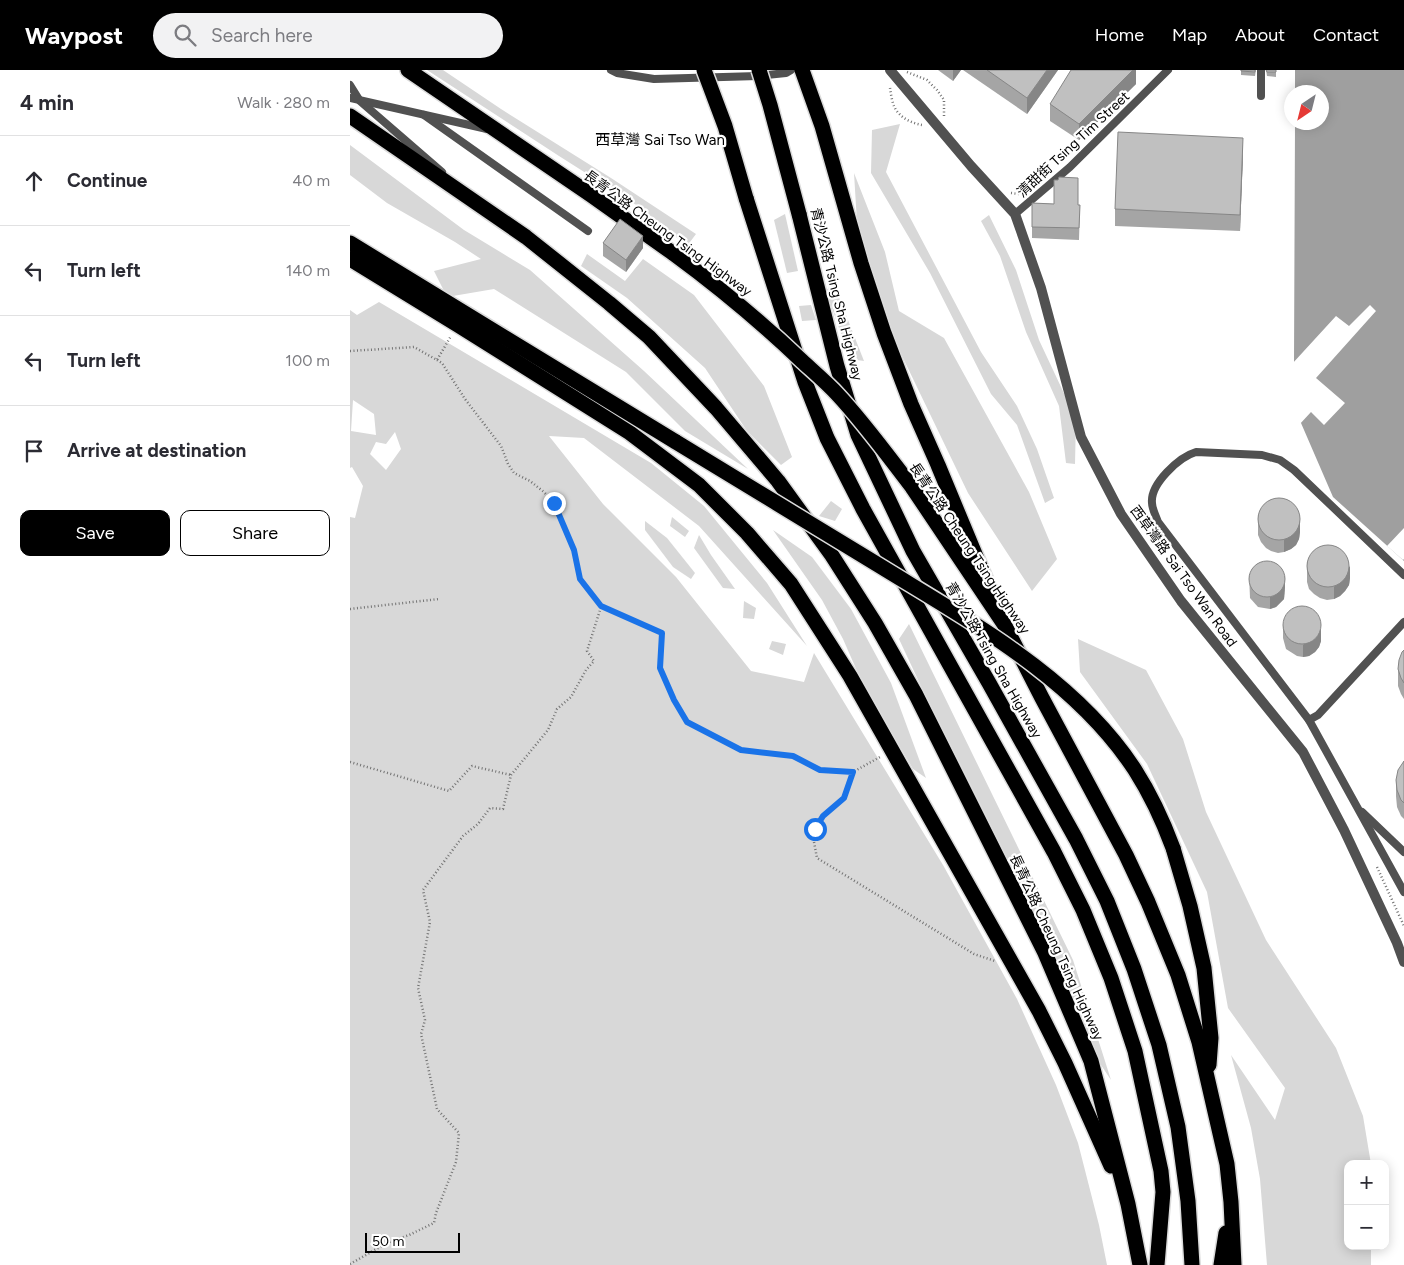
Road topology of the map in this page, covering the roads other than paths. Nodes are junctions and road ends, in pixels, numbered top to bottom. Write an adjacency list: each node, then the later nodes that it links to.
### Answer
1 (408, 70): 16 (highway, 長青公路 Cheung Tsing Highway)
2 (611, 70): 5 (lane)
3 (704, 70): 34 (highway, bridge)
4 (759, 70): 35 (highway, 青沙公路 Tsing Sha Highway, bridge)
5 (790, 70)
6 (802, 70): 24 (highway)
7 (890, 70): 18 (street, 西草灣路 Sai Tso Wan Road)
8 (1261, 70): 11 (lane)
9 (1162, 72): 18 (lane, 清甜街 Tsing Tim Street)
10 (350, 84): 13 (lane)
11 (1260, 96)
12 (350, 98): 13 (lane)
13 (360, 101): 14 (lane); 17 (lane)
14 (424, 115): 16 (lane); 19 (lane)
15 (350, 116): 17 (highway, 長青公路 Cheung Tsing Highway)
16 (495, 131): 24 (highway, 長青公路 Cheung Tsing Highway, bridge)
17 (484, 207): 32 (highway, 長青公路 Cheung Tsing Highway)
18 (1015, 214): 29 (street, 西草灣路 Sai Tso Wan Road)
19 (588, 231)
20 (350, 244): 30 (highway, bridge)
21 (350, 259): 32 (highway)
22 (1404, 575): 25 (lane)
23 (1404, 622): 25 (lane)
24 (1004, 624): 30 (highway, 長青公路 Cheung Tsing Highway, bridge)
25 (1309, 720): 26 (lane)
26 (1356, 806): 27 (lane); 28 (lane)
27 (1404, 852)
28 (1404, 892)
29 (1404, 962)
30 (1208, 1080): 31 (highway, 長青公路 Cheung Tsing Highway)
31 (1232, 1202): 36 (highway); 37 (highway, 長青公路 Cheung Tsing Highway)
32 (1128, 1204): 33 (highway, 長青公路 Cheung Tsing Highway)
33 (1140, 1265)
34 (1157, 1265)
35 (1192, 1265)
36 (1221, 1265)
37 (1234, 1265)

